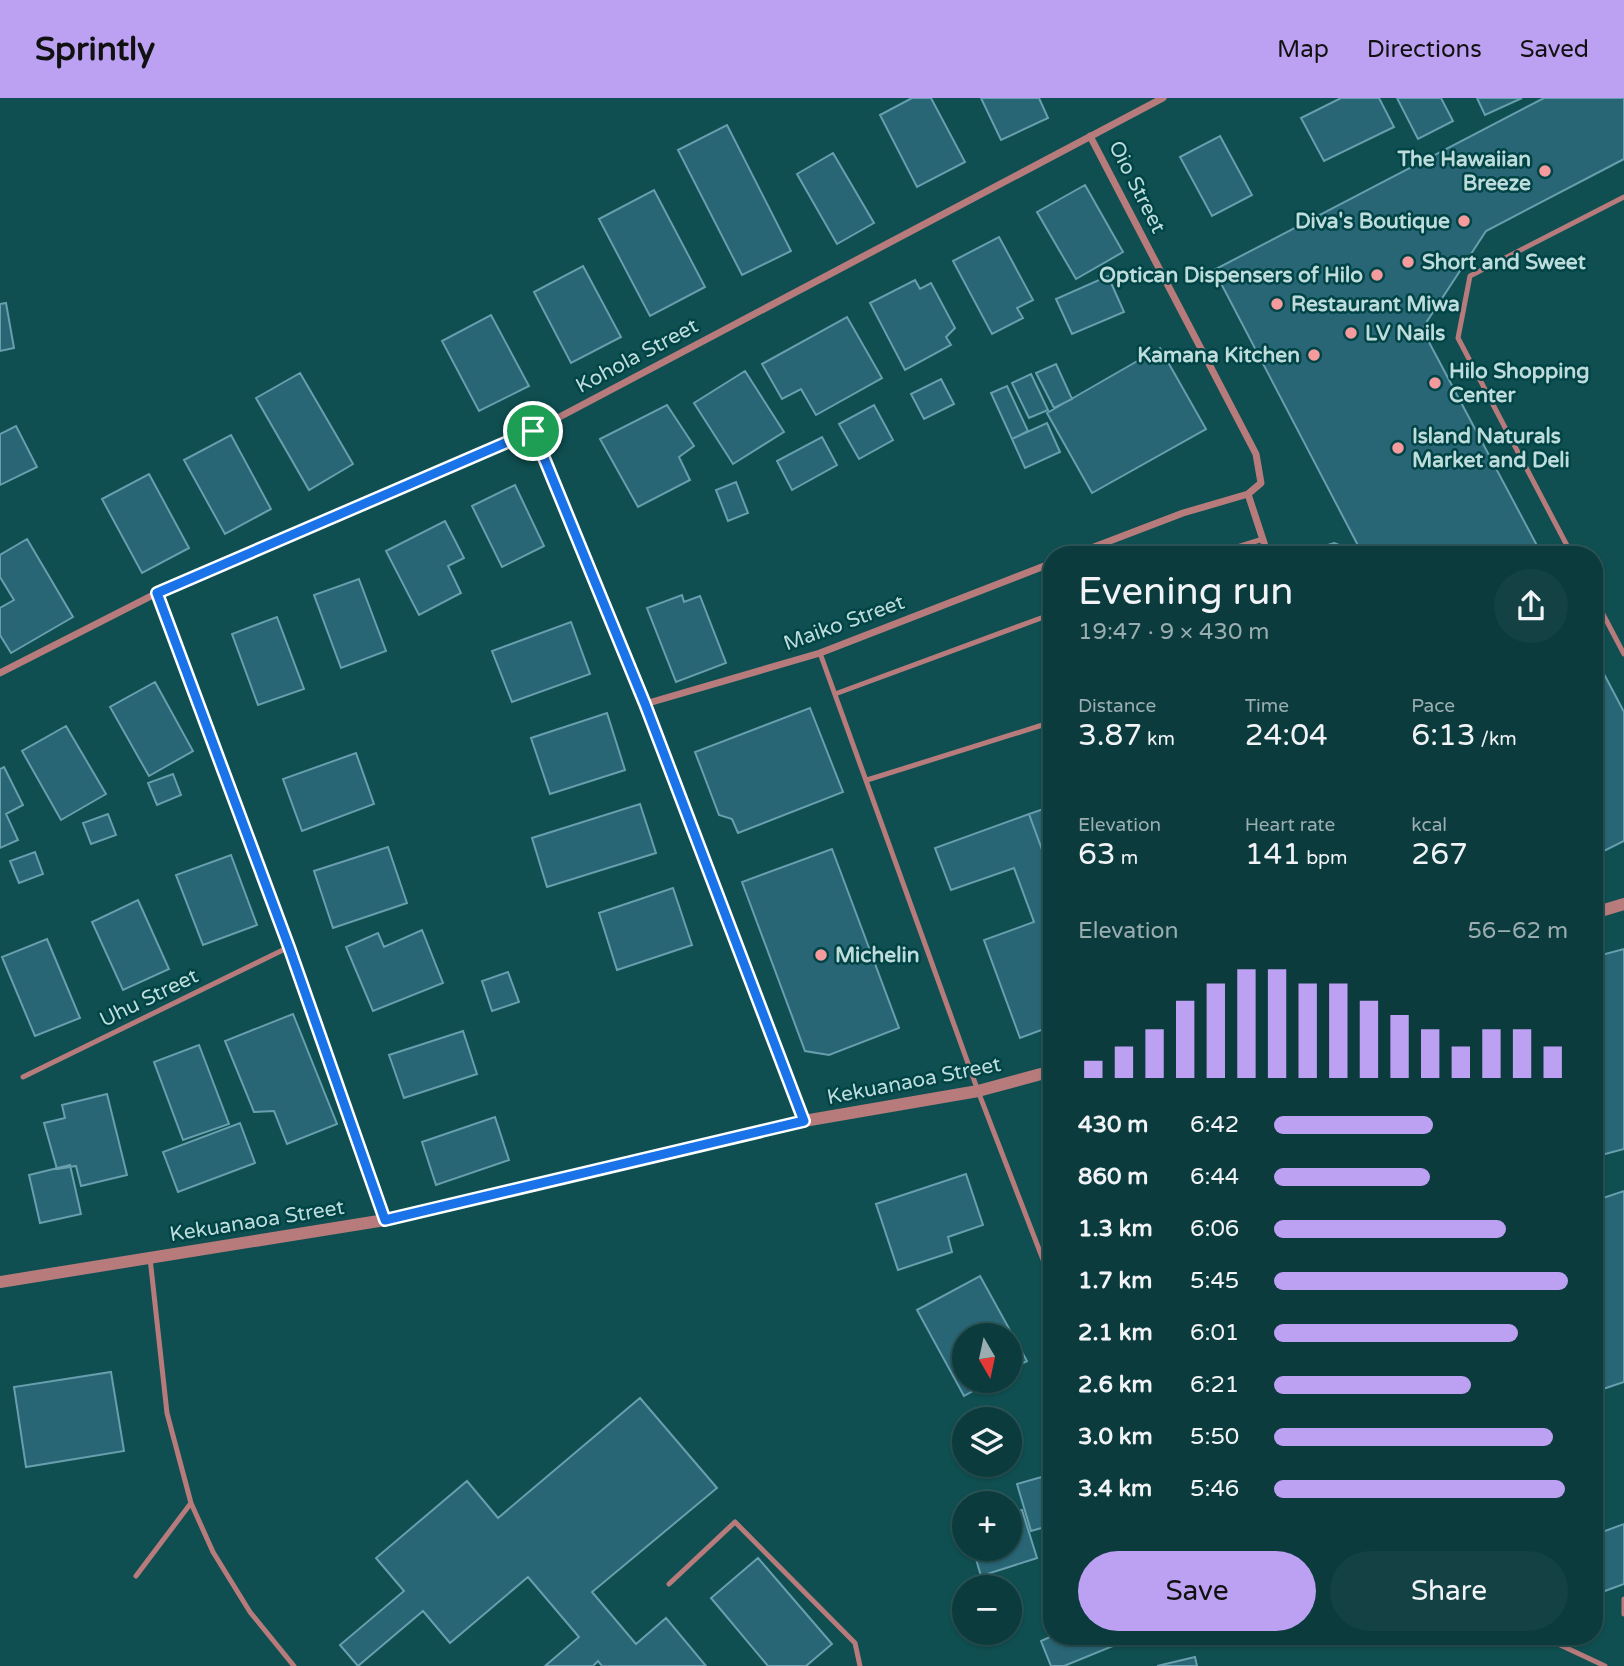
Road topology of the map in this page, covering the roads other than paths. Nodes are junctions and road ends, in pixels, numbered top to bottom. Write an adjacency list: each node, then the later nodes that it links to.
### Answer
1 (1163, 98): 2 (street, Kohola Street)
2 (1090, 136): 4 (street, Kohola Street); 5 (street, Oio Street)
3 (1624, 197): 10 (lane)
4 (533, 431): 12 (street, Kohola Street); 19 (street)
5 (1248, 494): 6 (street); 7 (street)
6 (1263, 539): 8 (lane); 9 (street)
7 (1097, 546)
8 (1241, 546)
9 (1265, 546)
10 (1567, 546)
11 (1043, 566): 15 (street, Maiko Street)
12 (157, 593): 17 (street, Kohola Street); 24 (street)
13 (1603, 614): 16 (lane)
14 (1043, 617): 18 (lane)
15 (820, 653): 18 (lane); 19 (street, Maiko Street)
16 (1624, 654)
17 (0, 673)
18 (835, 694): 21 (lane)
19 (645, 704): 28 (street)
20 (1043, 725): 21 (lane)
21 (867, 780): 27 (lane)
22 (1624, 904): 23 (street)
23 (1603, 911)
24 (289, 947): 26 (lane, Uhu Street); 29 (street)
25 (1043, 1073): 27 (street, Kekuanaoa Street)
26 (23, 1077)
27 (978, 1091): 28 (street, Kekuanaoa Street); 31 (lane)
28 (804, 1121): 29 (street, Kekuanaoa Street)
29 (385, 1220): 30 (street, Kekuanaoa Street)
30 (150, 1258): 32 (street, Kekuanaoa Street); 33 (lane)
31 (1043, 1260)
32 (0, 1282)
33 (191, 1503): 34 (lane); 39 (lane)
34 (136, 1576)
35 (669, 1584): 40 (lane)
36 (1624, 1599): 37 (lane)
37 (1624, 1614)
38 (1560, 1645): 41 (lane)
39 (294, 1666)
40 (860, 1666)
41 (1605, 1666)

